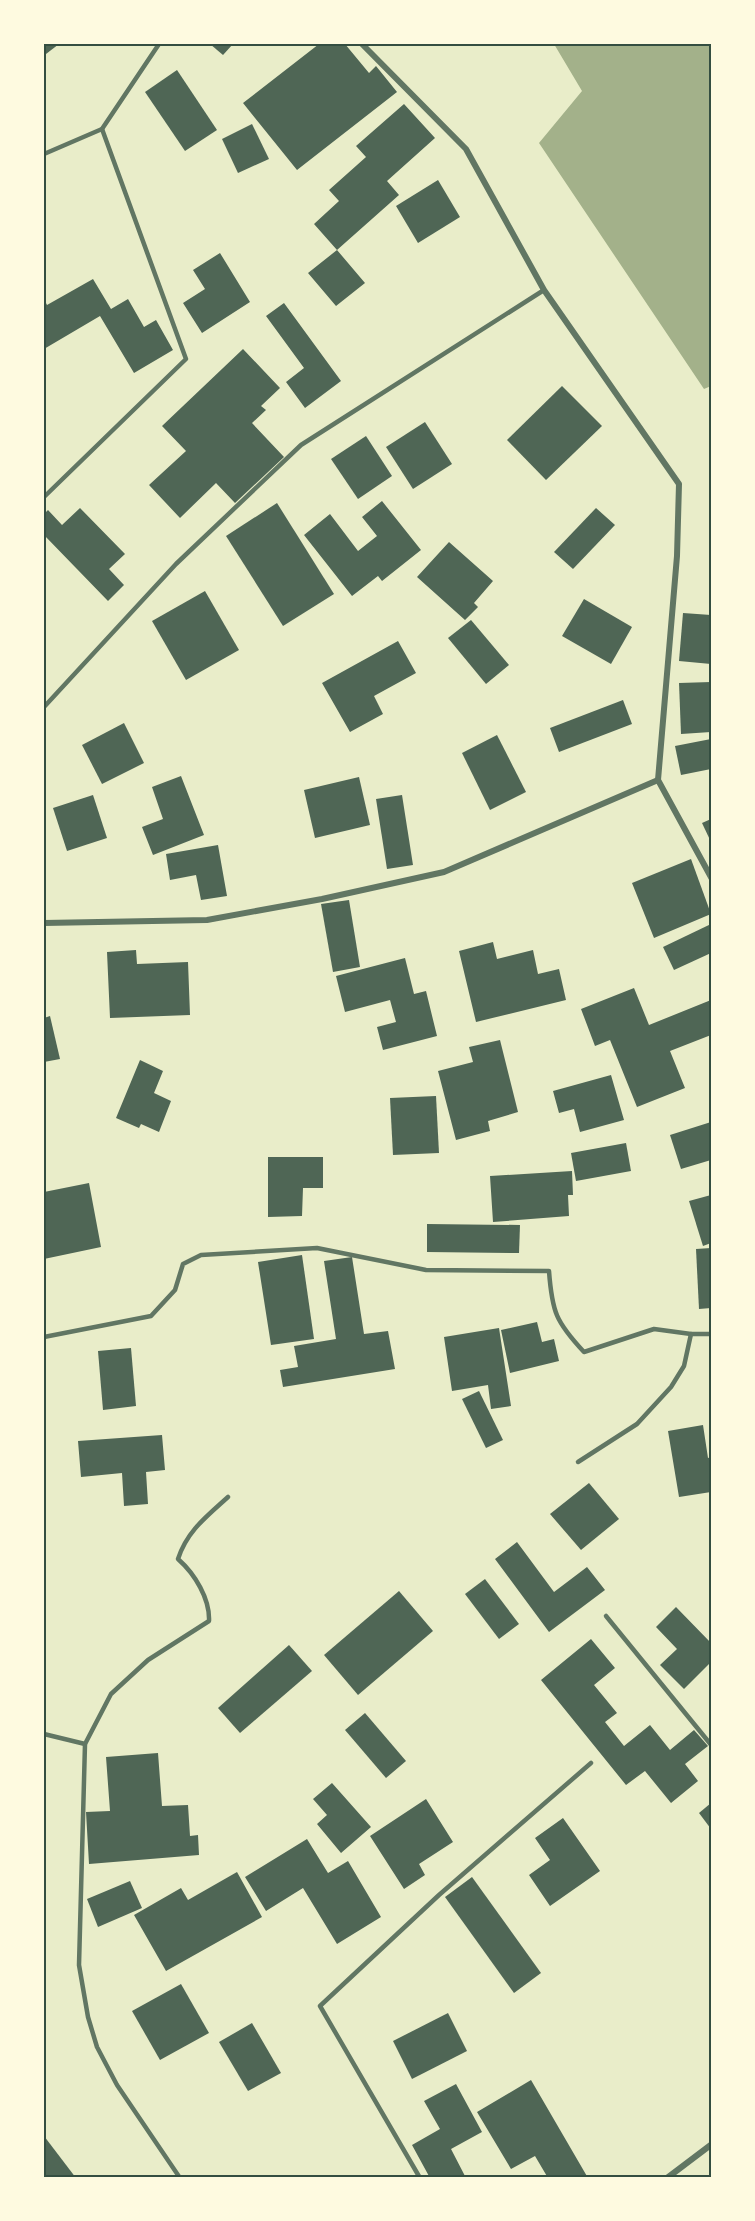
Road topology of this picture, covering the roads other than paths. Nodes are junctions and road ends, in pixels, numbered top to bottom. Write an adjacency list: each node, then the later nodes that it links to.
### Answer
1 (159, 44): 3 (lane)
2 (362, 44): 5 (street)
3 (102, 129): 4 (lane); 6 (lane)
4 (44, 154)
5 (544, 290): 7 (lane); 8 (street)
6 (44, 496)
7 (44, 707)
8 (658, 780): 9 (street); 10 (street)
9 (711, 879)
10 (44, 923)
11 (691, 1334): 12 (lane); 13 (lane); 14 (lane)
12 (711, 1334)
13 (44, 1337)
14 (578, 1462)
15 (228, 1497): 18 (lane)
16 (606, 1616): 19 (lane)
17 (44, 1734): 18 (lane)
18 (85, 1744): 22 (lane)
19 (711, 1746)
20 (591, 1763): 23 (lane)
21 (711, 2144): 24 (street)
22 (180, 2178)
23 (420, 2178)
24 (667, 2178)

